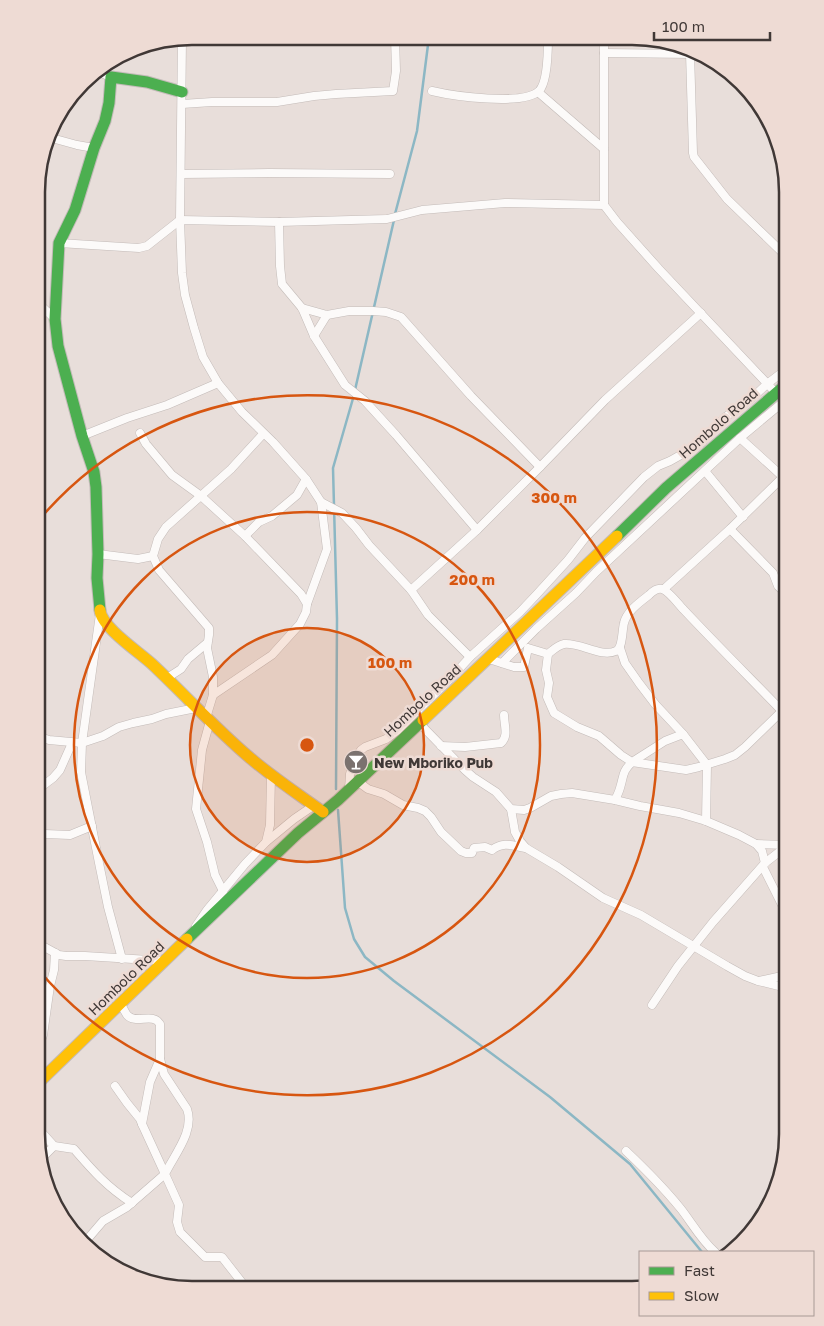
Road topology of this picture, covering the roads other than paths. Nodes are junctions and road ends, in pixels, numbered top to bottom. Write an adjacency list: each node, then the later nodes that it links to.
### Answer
1 (395, 45): 12 (street)
2 (547, 45): 11 (street)
3 (604, 45): 5 (street)
4 (182, 46): 12 (street)
5 (604, 53): 6 (street); 15 (street)
6 (682, 54)
7 (691, 58): 22 (street)
8 (104, 74): 9 (street)
9 (112, 77): 12 (street); 14 (street)
10 (432, 91): 11 (street)
11 (538, 92): 15 (street)
12 (182, 98): 16 (street)
13 (55, 139): 14 (street)
14 (94, 148): 21 (street)
15 (604, 149): 18 (street)
16 (181, 174): 17 (street); 19 (street)
17 (390, 174)
18 (604, 205): 20 (street); 25 (street)
19 (180, 220): 20 (street); 21 (street); 30 (street)
20 (279, 222): 23 (street)
21 (59, 243): 27 (street)
22 (779, 249)
23 (302, 308): 26 (street); 28 (street)
24 (45, 309): 27 (street)
25 (700, 313): 31 (street); 40 (street)
26 (327, 315): 28 (street); 40 (street)
27 (56, 318): 39 (street)
28 (314, 336): 48 (street)
29 (779, 375): 31 (street)
30 (218, 383): 37 (street); 39 (street)
31 (767, 384): 33 (street); 35 (street)
32 (779, 390): 33 (street, Hombolo Road)
33 (776, 393): 38 (street, Hombolo Road)
34 (779, 404): 38 (street)
35 (724, 418): 38 (street); 61 (street)
36 (140, 433): 45 (street)
37 (263, 434): 43 (street); 45 (street)
38 (736, 434): 41 (street); 42 (street); 62 (street, Hombolo Road)
39 (82, 436): 51 (street)
40 (540, 467): 48 (street)
41 (704, 472): 47 (street); 63 (street)
42 (779, 472)
43 (306, 479): 46 (street); 50 (street)
44 (779, 483): 47 (street)
45 (202, 496): 50 (street); 52 (street)
46 (321, 502): 54 (street); 56 (street)
47 (742, 517): 49 (street)
48 (477, 530): 54 (street)
49 (730, 530): 53 (street); 55 (street)
50 (246, 536): 56 (street)
51 (98, 554): 52 (street); 57 (street)
52 (153, 556): 58 (street)
53 (779, 587)
54 (411, 590): 61 (street)
55 (664, 590): 59 (street); 66 (street)
56 (307, 604): 65 (street)
57 (100, 614): 64 (street); 75 (street)
58 (207, 644): 64 (street); 65 (street)
59 (620, 648): 60 (street); 72 (street)
60 (548, 654): 63 (street); 77 (street)
61 (470, 657): 81 (street)
62 (488, 659): 63 (street); 71 (street, Hombolo Road)
63 (502, 663)
64 (167, 678): 67 (street)
65 (213, 695): 70 (street)
66 (779, 703)
67 (196, 708): 70 (street); 75 (street)
68 (504, 715): 76 (street)
69 (779, 715): 78 (street)
70 (208, 720): 79 (street); 94 (street)
71 (419, 723): 76 (street); 81 (street, Hombolo Road)
72 (683, 734): 77 (street); 78 (street)
73 (45, 739): 74 (street)
74 (72, 742): 75 (street); 80 (street)
75 (82, 744): 86 (street)
76 (441, 746): 83 (street)
77 (632, 762): 78 (street); 82 (street)
78 (707, 765): 85 (street)
79 (271, 774): 84 (street); 88 (street)
80 (45, 784)
81 (353, 785): 84 (street, Hombolo Road); 91 (street)
82 (615, 800): 83 (street); 85 (street)
83 (511, 808): 91 (street)
84 (318, 809): 88 (street); 96 (street, Hombolo Road)
85 (706, 821): 89 (street)
86 (92, 826): 87 (street); 100 (street)
87 (45, 834)
88 (266, 842): 94 (street)
89 (756, 844): 90 (street); 93 (street)
90 (779, 845)
91 (526, 848): 97 (street)
92 (779, 852): 93 (street)
93 (764, 865): 95 (street); 97 (street)
94 (223, 891): 96 (street)
95 (779, 901)
96 (190, 936): 101 (street, Hombolo Road)
97 (694, 946): 103 (street); 106 (street)
98 (45, 948): 99 (street)
99 (55, 953): 100 (street); 107 (street)
100 (122, 959): 101 (street)
101 (165, 962): 105 (street, Hombolo Road)
102 (779, 977): 103 (street)
103 (758, 981): 104 (street)
104 (779, 987)
105 (121, 1004): 108 (street); 109 (street, Hombolo Road)
106 (652, 1005)
107 (45, 1020)
108 (160, 1059): 111 (street); 116 (street)
109 (45, 1076)
110 (115, 1086): 111 (street)
111 (142, 1124): 116 (street)
112 (45, 1136): 113 (street)
113 (54, 1146): 115 (street); 117 (street)
114 (626, 1151): 119 (street)
115 (46, 1154)
116 (165, 1174): 117 (street); 120 (street)
117 (132, 1202): 118 (street)
118 (88, 1238)
119 (713, 1251)
120 (241, 1281)

